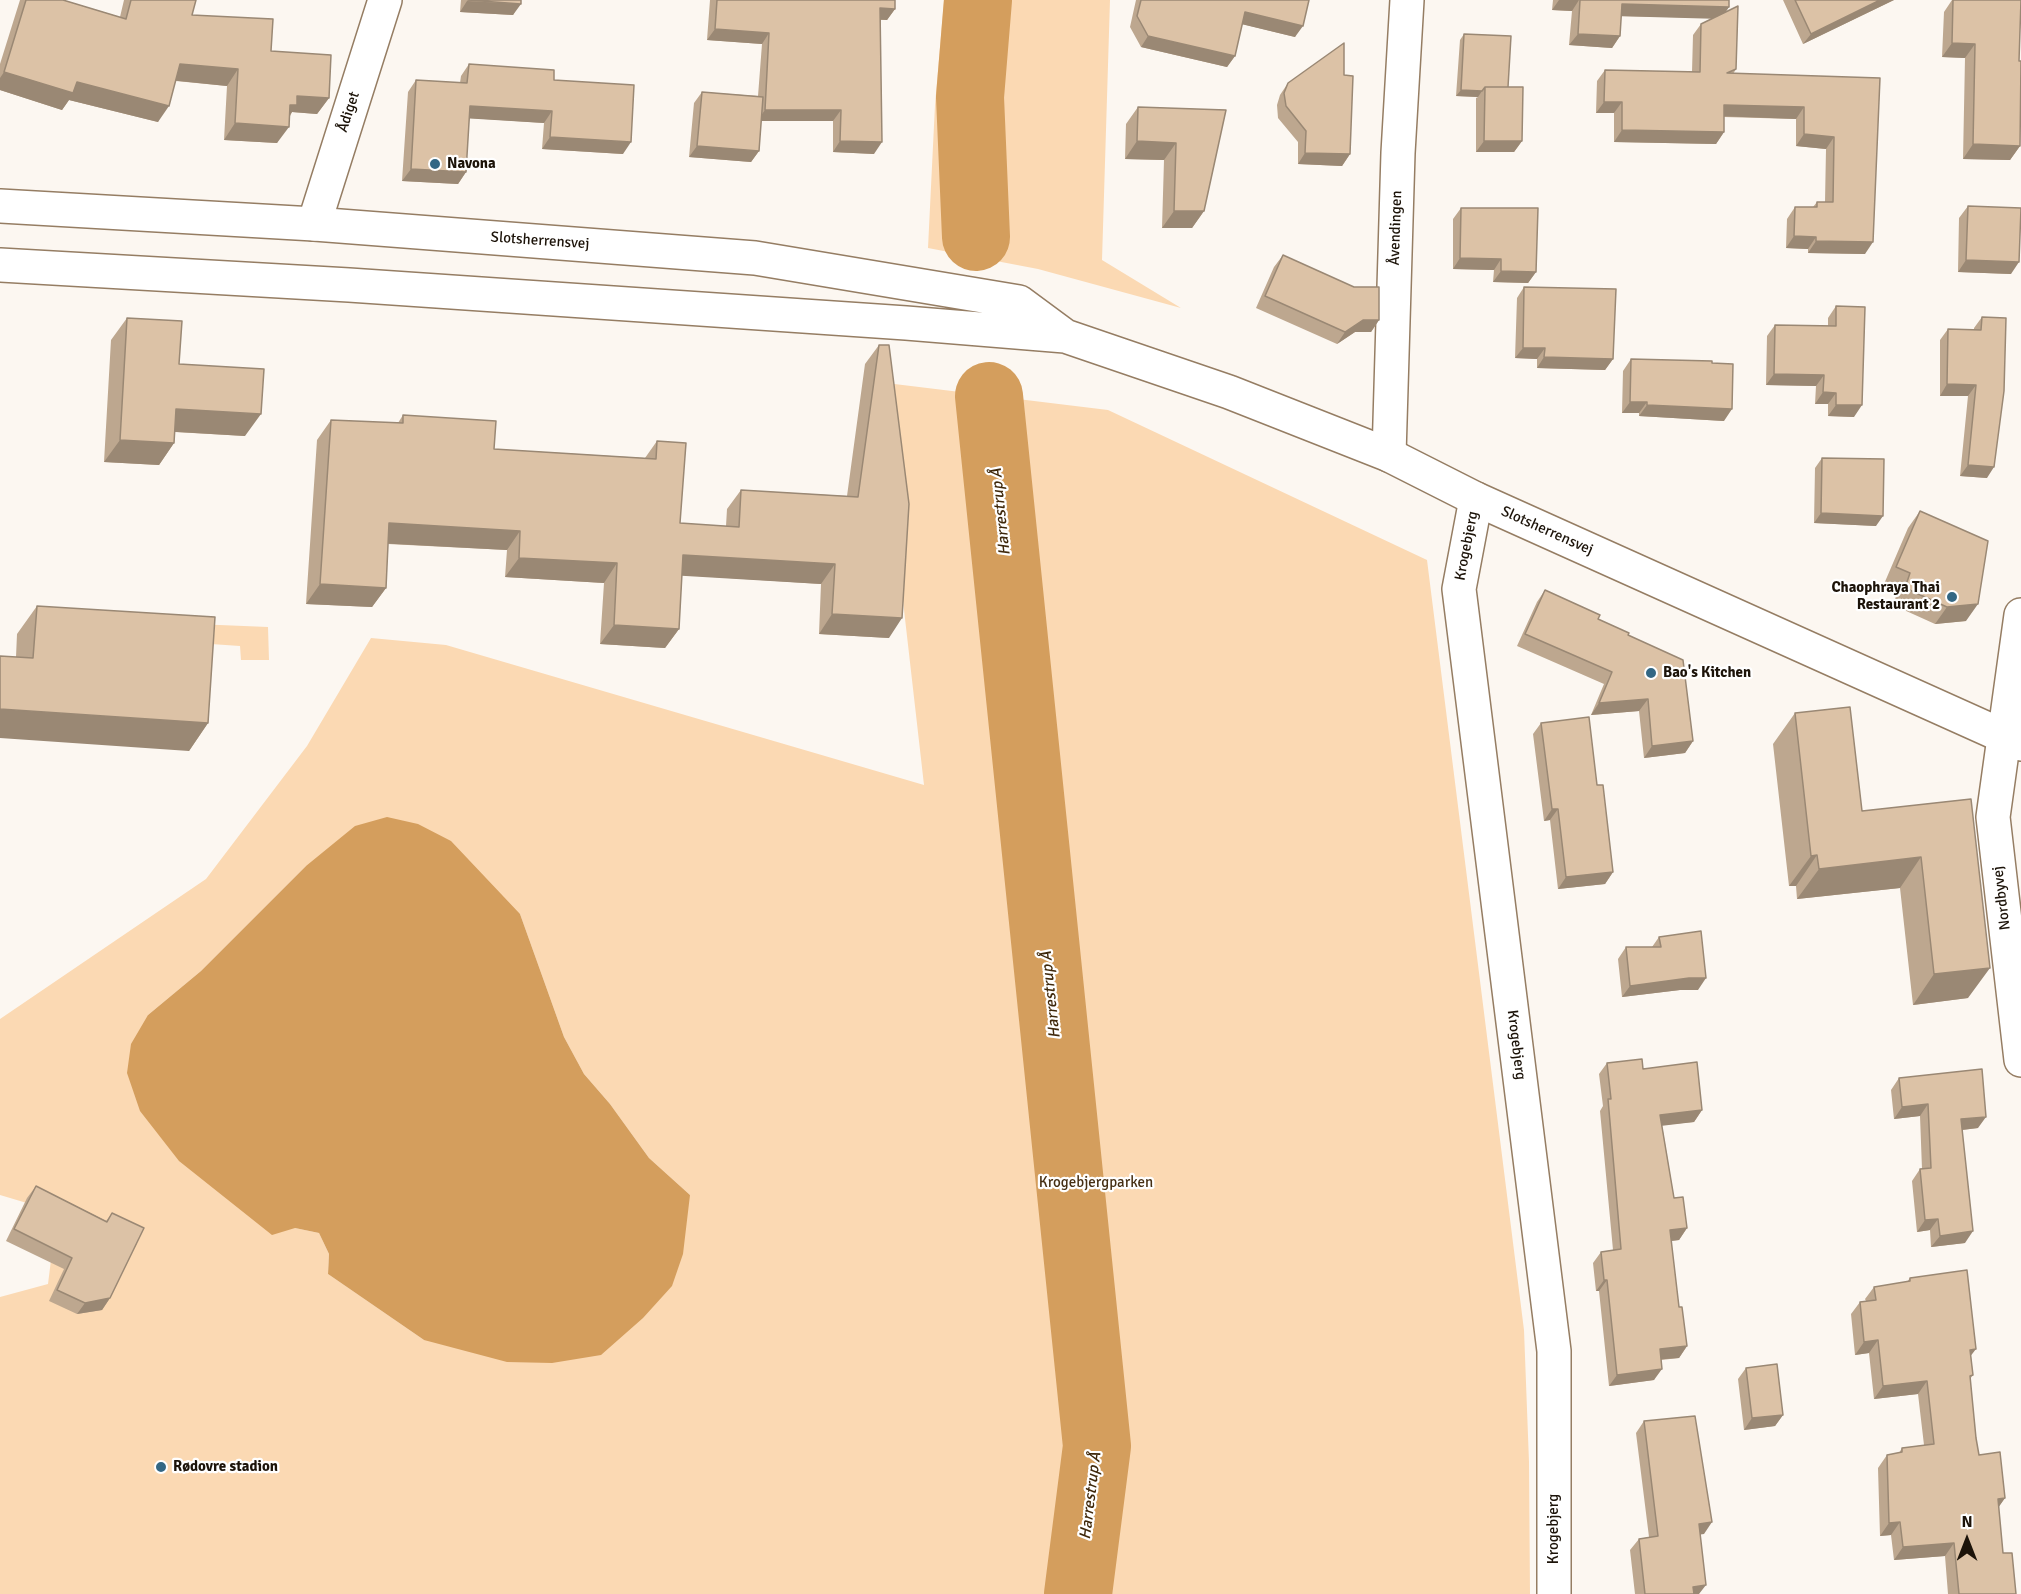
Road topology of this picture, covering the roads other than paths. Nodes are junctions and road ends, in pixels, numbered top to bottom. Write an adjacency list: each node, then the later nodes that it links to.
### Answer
1 (385, 0): 4 (street, Ådiget)
2 (1407, 0): 7 (street, Åvendingen)
3 (0, 206): 4 (street, Slotsherrensvej)
4 (314, 224): 6 (street, Slotsherrensvej)
5 (0, 265): 6 (street, Slotsherrensvej)
6 (1065, 336): 7 (street, Slotsherrensvej)
7 (1389, 455): 8 (street, Slotsherrensvej)
8 (1476, 499): 10 (street, Slotsherrensvej); 12 (street, Krogebjerg)
9 (2021, 615): 10 (street, Nordbyvej)
10 (2012, 740): 11 (street, Nordbyvej)
11 (2021, 1060)
12 (1554, 1594)

